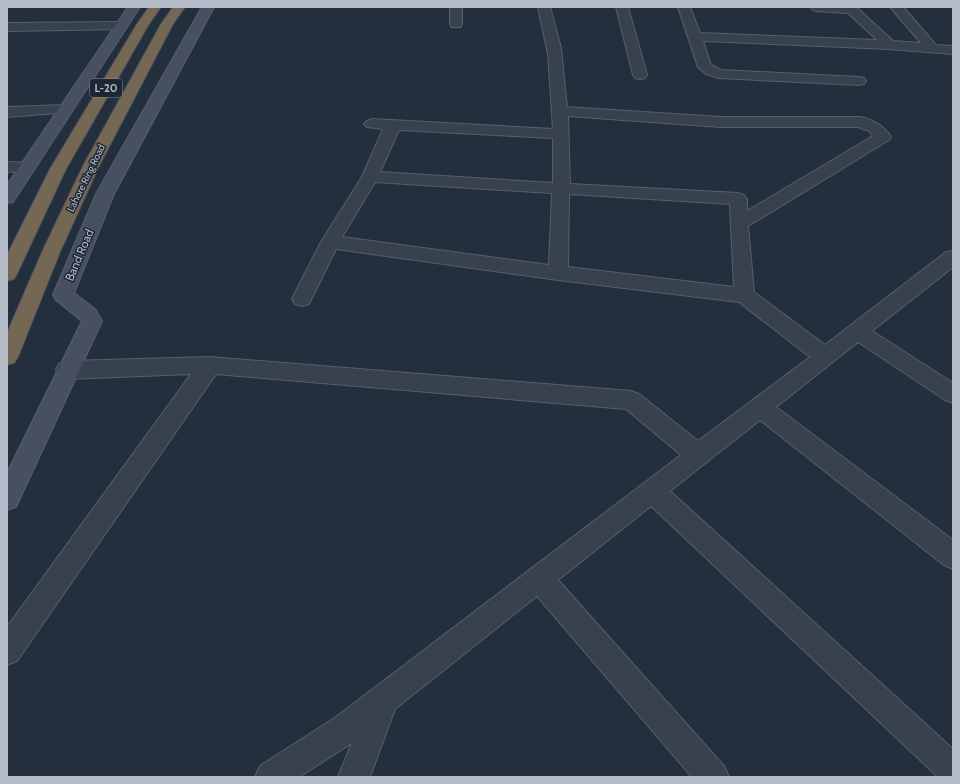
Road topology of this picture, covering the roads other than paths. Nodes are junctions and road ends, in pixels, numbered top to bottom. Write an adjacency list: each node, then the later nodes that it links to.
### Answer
1 (134, 7): 14 (main road)
2 (155, 7): 36 (highway, L-20)
3 (179, 7): 40 (highway, Lahore Ring Road / L-20)
4 (208, 7): 43 (main road, Band Road)
5 (456, 7): 12 (street)
6 (544, 7): 22 (street)
7 (622, 7): 19 (street)
8 (684, 7): 15 (street)
9 (817, 7): 11 (street)
10 (896, 7): 17 (street)
11 (849, 8): 16 (street)
12 (456, 24)
13 (7, 26): 14 (street)
14 (121, 26): 21 (main road)
15 (694, 37): 16 (street); 20 (street)
16 (889, 45): 17 (street)
17 (931, 47): 18 (street)
18 (953, 50)
19 (640, 75)
20 (859, 80)
21 (66, 109): 23 (street); 28 (main road)
22 (561, 111): 26 (street); 32 (street)
23 (7, 112)
24 (372, 124): 25 (street)
25 (393, 126): 26 (street); 29 (street)
26 (561, 134): 30 (street)
27 (7, 167): 28 (street)
28 (28, 167): 31 (main road)
29 (370, 177): 30 (street); 33 (street)
30 (562, 188): 32 (street); 35 (street)
31 (7, 198)
32 (739, 224): 37 (street)
33 (330, 242): 35 (street); 38 (street)
34 (953, 257): 39 (street)
35 (558, 273): 37 (street)
36 (7, 274)
37 (744, 294): 41 (street)
38 (302, 299)
39 (858, 332): 41 (street); 44 (street)
40 (7, 357)
41 (825, 357): 45 (street)
42 (210, 365): 43 (street); 46 (street); 51 (street)
43 (67, 370): 48 (main road, Band Road)
44 (953, 394)
45 (760, 407): 46 (street); 49 (street)
46 (698, 455): 47 (street)
47 (652, 491): 50 (street); 53 (street)
48 (7, 499)
49 (953, 556)
50 (539, 578): 52 (street); 56 (street)
51 (7, 651)
52 (385, 698): 54 (street); 55 (street)
53 (953, 770)
54 (271, 777)
55 (354, 777)
56 (714, 777)

